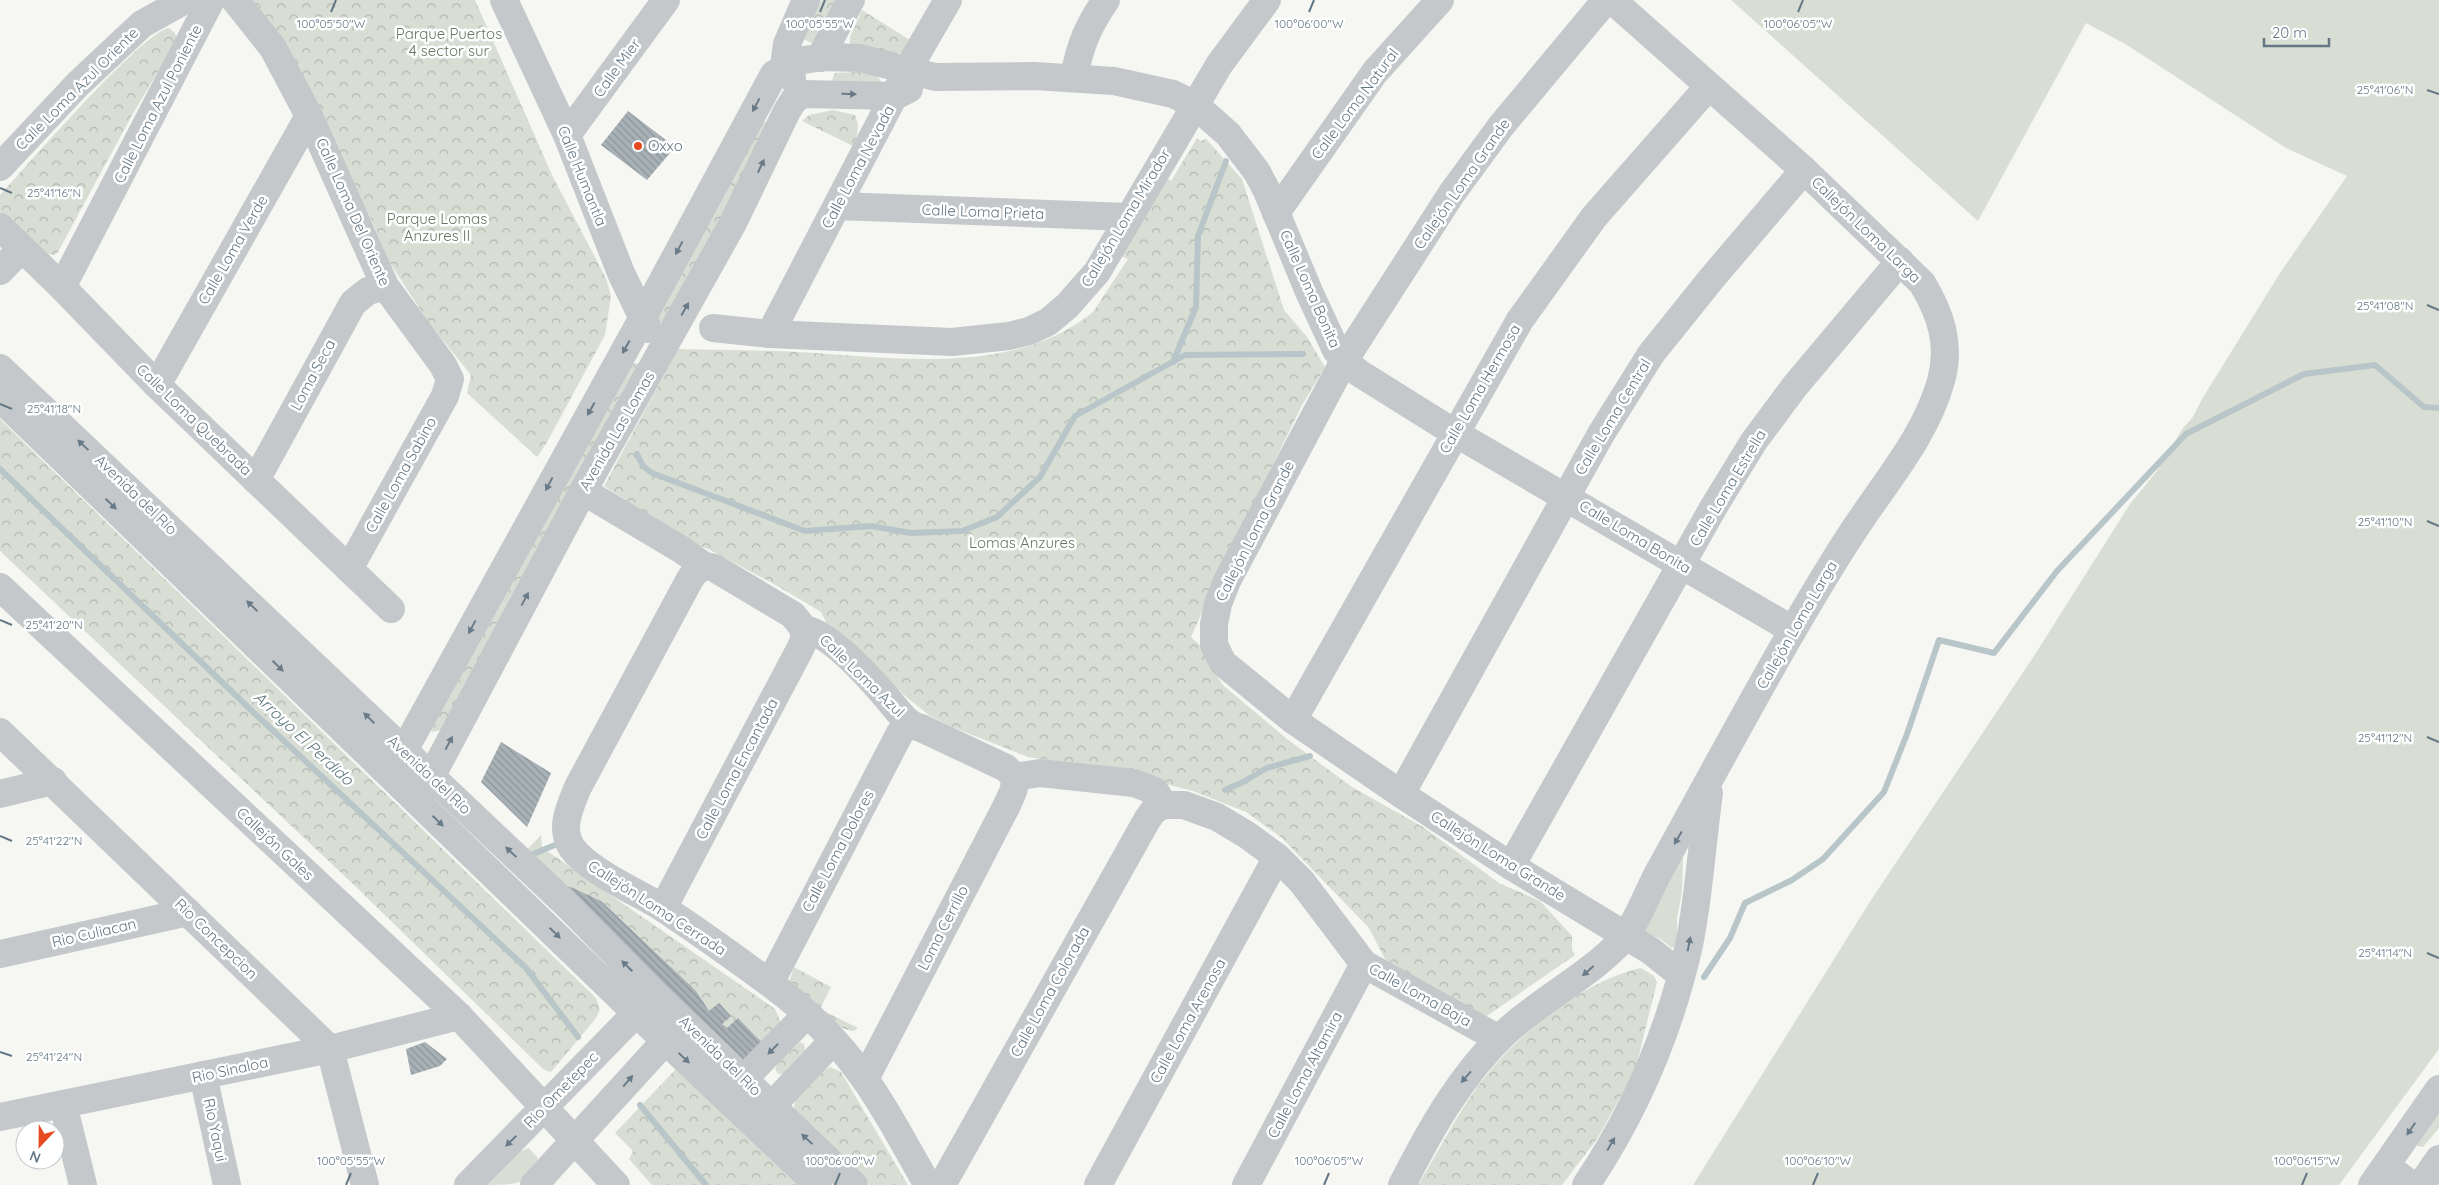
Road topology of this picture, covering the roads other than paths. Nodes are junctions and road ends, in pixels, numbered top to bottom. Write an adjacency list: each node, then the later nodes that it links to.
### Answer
1 (184, 0): 25 (street, Calle Loma Azul Oriente)
2 (211, 0): 35 (street, Calle Loma Azul Poniente)
3 (235, 0): 23 (street, Calle Loma Del Oriente)
4 (504, 0): 24 (street, Calle Humantla)
5 (666, 0): 24 (street, Calle Mier)
6 (806, 0): 15 (street)
7 (851, 0): 14 (street)
8 (948, 0): 16 (street, Calle Loma Nevada)
9 (1106, 0): 18 (street)
10 (1268, 0): 22 (street, Callejón Loma Mirador)
11 (1440, 0): 28 (street, Calle Loma Natural)
12 (1606, 0): 40 (street, Callejón Loma Grande)
13 (1612, 0): 19 (street, Callejón Loma Larga)
14 (820, 58): 15 (street, Calle Loma Bonita); 16 (street, Calle Loma Bonita)
15 (784, 66): 20 (street); 36 (street, one-way to 36)
16 (908, 69): 17 (street, Calle Loma Bonita); 21 (street, Calle Loma Nevada)
17 (935, 77): 18 (street, Calle Loma Bonita); 21 (street, Calle Loma Bonita)
18 (1074, 77): 22 (street, Calle Loma Bonita)
19 (1710, 86): 26 (street, Callejón Loma Larga); 45 (street, Calle Loma Hermosa)
20 (803, 94): 21 (street, Calle Loma Bonita, one-way to 21); 39 (street, Avenida Las Lomas, one-way to 20)
21 (895, 96): 27 (street, Calle Loma Nevada)
22 (1195, 105): 28 (street, Calle Loma Bonita); 29 (street, Callejón Loma Mirador)
23 (309, 116): 34 (street, Calle Loma Del Oriente); 43 (street, Calle Loma Verde)
24 (567, 135): 36 (street, Calle Humantla)
25 (0, 168)
26 (1804, 170): 32 (street, Callejón Loma Larga); 48 (street, Calle Loma Central)
27 (838, 206): 29 (street, Calle Loma Prieta); 38 (street, Calle Loma Nevada)
28 (1276, 213): 40 (street, Calle Loma Bonita)
29 (1128, 217): 38 (street, Callejón Loma Mirador)
30 (0, 227): 31 (street, Calle Loma Quebrada)
31 (22, 248): 33 (street); 35 (street, Calle Loma Quebrada)
32 (1900, 261): 49 (street, Calle Loma Estrella); 55 (street, Callejón Loma Larga)
33 (0, 271)
34 (385, 286): 42 (street, Calle Loma Del Oriente); 46 (street, Loma Seca)
35 (62, 287): 43 (street, Calle Loma Quebrada)
36 (642, 319): 39 (street, Calle Humantla); 59 (street, one-way to 59)
37 (713, 328): 38 (street, Callejón Loma Mirador)
38 (770, 334)
39 (662, 352): 47 (street, Avenida Las Lomas)
40 (1344, 361): 45 (street, Calle Loma Bonita); 56 (street, Callejón Loma Grande)
41 (0, 368): 59 (street, Avenida del Río, one-way to 41)
42 (450, 379): 51 (street, Calle Loma Sabino)
43 (157, 385): 46 (street, Calle Loma Quebrada)
44 (0, 398): 59 (street, Avenida del Río, one-way to 59)
45 (1455, 433): 48 (street, Calle Loma Bonita); 56 (street, Calle Loma Hermosa)
46 (256, 480): 51 (street, Calle Loma Quebrada)
47 (582, 490): 50 (street); 60 (street, Avenida Las Lomas, one-way to 47)
48 (1566, 496): 49 (street, Calle Loma Bonita); 65 (street, Calle Loma Central)
49 (1682, 565): 55 (street, Calle Loma Bonita); 69 (street, Calle Loma Estrella)
50 (704, 566): 54 (street); 70 (street, Callejón Loma Cerrada)
51 (349, 569): 53 (street, Calle Loma Quebrada)
52 (0, 587): 79 (street, Callejón Gales)
53 (392, 609)
54 (804, 629): 57 (street, Calle Loma Azul); 70 (street, Calle Loma Encantada)
55 (1793, 630): 62 (street, Callejón Loma Larga)
56 (1293, 720): 65 (street, Callejón Loma Grande)
57 (912, 726): 61 (street, Calle Loma Azul); 76 (street, Calle Loma Dolores)
58 (0, 732): 63 (street, Rio Concepcion)
59 (398, 763): 60 (street, Avenida del Río); 66 (street, Avenida del Río)
60 (431, 777): 66 (street, Avenida Las Lomas); 77 (street, Avenida del Río, one-way to 60)
61 (1014, 777): 67 (street); 85 (street, Loma Cerrillo)
62 (1710, 780): 72 (street, Callejón Loma Larga, one-way to 72); 75 (street, one-way to 62)
63 (53, 781): 64 (street); 71 (street, Rio Concepcion)
64 (0, 794)
65 (1401, 794): 69 (street, Callejón Loma Grande)
66 (417, 801): 77 (street, Avenida del Río, one-way to 77)
67 (1164, 805): 68 (street, Calle Loma Baja); 104 (street, Calle Loma Colorada)
68 (1277, 857): 74 (street, Calle Loma Baja); 105 (street, Calle Loma Arenosa)
69 (1511, 866): 72 (street, Callejón Loma Grande)
70 (663, 908): 76 (street, Callejón Loma Cerrada)
71 (188, 912): 73 (street, Rio Culiacan); 83 (street, Rio Concepcion)
72 (1626, 935): 75 (street, Callejón Loma Grande); 81 (street, one-way to 81)
73 (0, 954)
74 (1364, 964): 81 (street, Calle Loma Baja); 106 (street, Calle Loma Altamira)
75 (1682, 975): 108 (street, one-way to 75)
76 (770, 983): 78 (street, Callejón Loma Cerrada)
77 (639, 1010): 80 (street, Avenida del Río); 89 (street, Rio Ometepec)
78 (807, 1014): 82 (street, Callejón Loma Cerrada); 86 (street, one-way to 86)
79 (459, 1016): 83 (street, Rio Sinaloa); 89 (street, Callejón Gales)
80 (668, 1037): 86 (street, Avenida del Río); 92 (street, one-way to 80)
81 (1499, 1038): 107 (street, one-way to 107)
82 (833, 1041): 85 (street, Callejón Loma Cerrada); 90 (street)
83 (330, 1049): 84 (street, Rio Sinaloa); 97 (street)
84 (203, 1075): 88 (street, Rio Sinaloa); 96 (street, Rio Yaqui)
85 (865, 1079): 103 (street, Callejón Loma Cerrada)
86 (735, 1088): 90 (street, Avenida del Río)
87 (2439, 1089): 94 (street, one-way to 94)
88 (63, 1104): 91 (street, Rio Sinaloa); 95 (street)
89 (545, 1107): 92 (street, Callejón Gales); 98 (street, Rio Ometepec, one-way to 98)
90 (763, 1115): 101 (street, Avenida del Río); 102 (street, Avenida del Río, one-way to 90)
91 (0, 1117)
92 (576, 1140): 99 (street); 100 (street, Callejón Gales)
93 (2439, 1159): 110 (street)
94 (2379, 1175): 109 (street)
95 (84, 1185)
96 (226, 1185)
97 (365, 1185)
98 (468, 1185)
99 (534, 1185)
100 (616, 1185)
101 (818, 1185)
102 (854, 1185)
103 (928, 1185)
104 (942, 1185)
105 (1098, 1185)
106 (1246, 1185)
107 (1402, 1185)
108 (1586, 1185)
109 (2412, 1185)
110 (2421, 1185)

